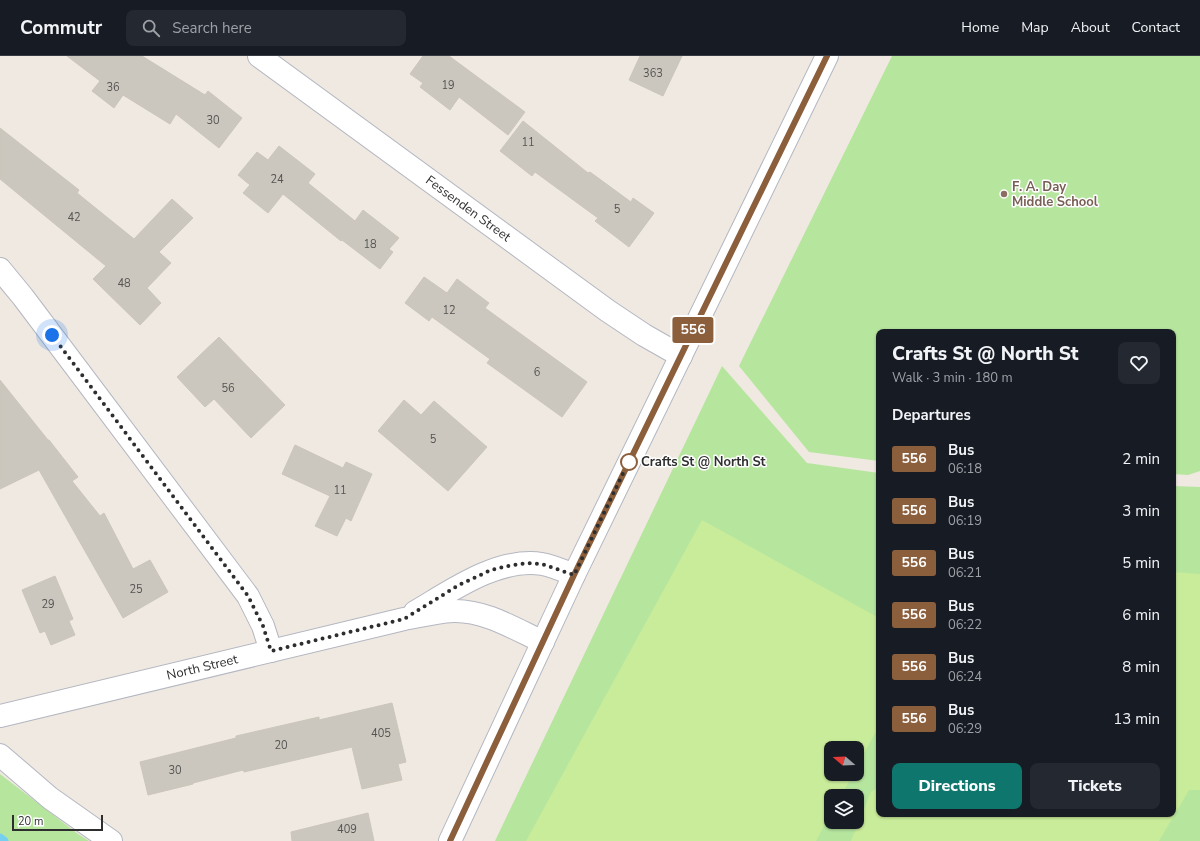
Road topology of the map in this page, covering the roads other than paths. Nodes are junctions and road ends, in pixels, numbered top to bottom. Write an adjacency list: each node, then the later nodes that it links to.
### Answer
1 (259, 56): 4 (main road, Fessenden Street)
2 (827, 56): 4 (main road)
3 (0, 269): 8 (main road)
4 (681, 356): 5 (main road)
5 (574, 575): 6 (main road, North Street); 7 (main road)
6 (404, 619): 7 (main road, North Street); 8 (main road, North Street)
7 (543, 642): 12 (main road)
8 (271, 651): 9 (main road, North Street)
9 (0, 716)
10 (0, 755): 11 (main road)
11 (111, 841)
12 (450, 841)

